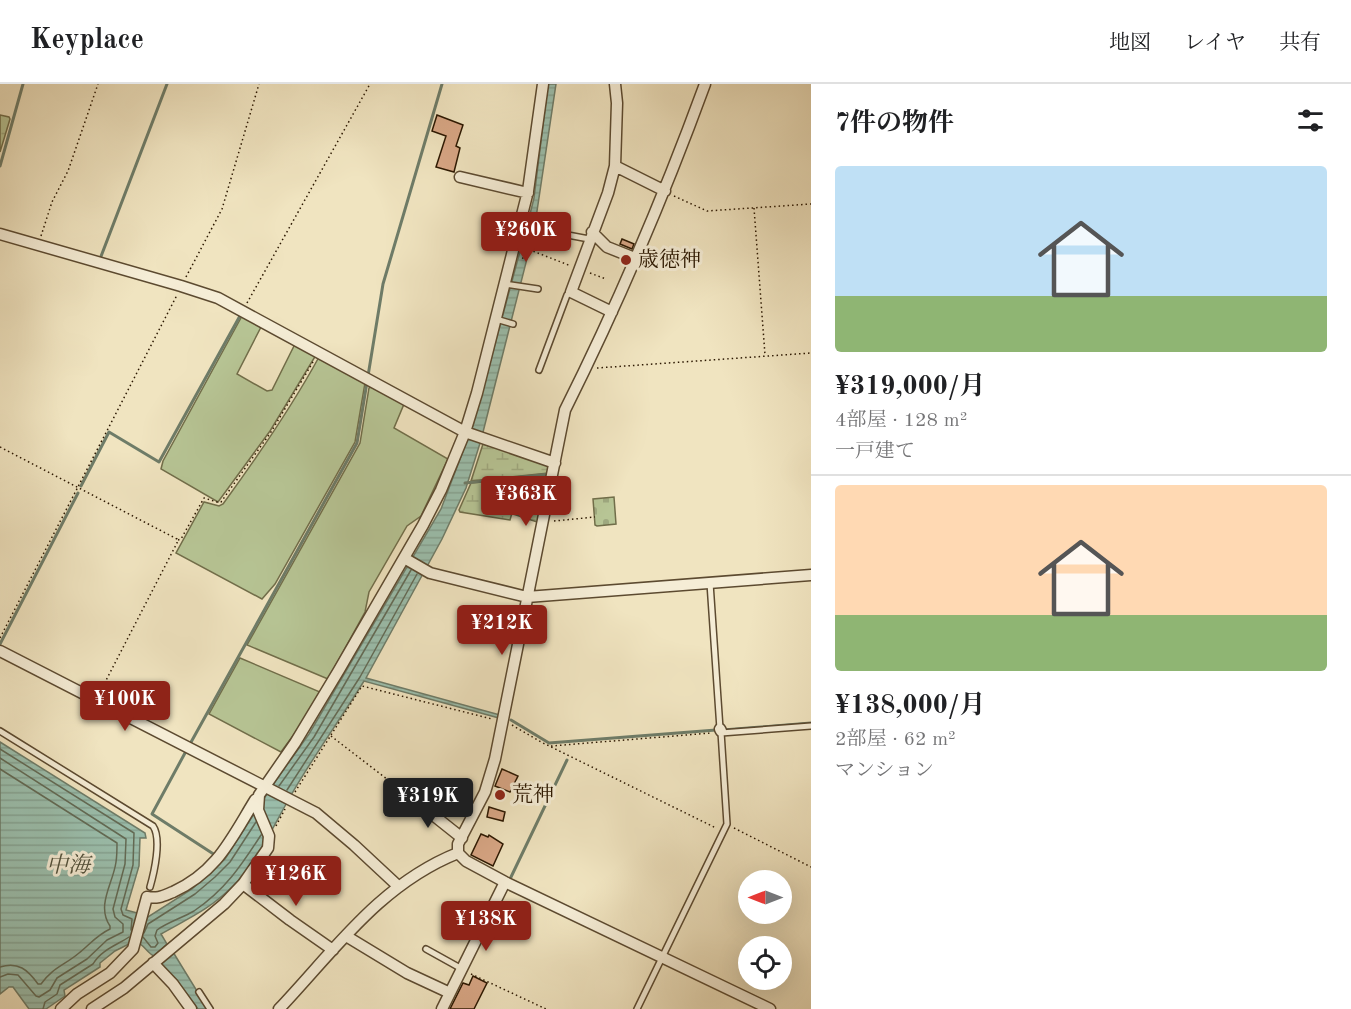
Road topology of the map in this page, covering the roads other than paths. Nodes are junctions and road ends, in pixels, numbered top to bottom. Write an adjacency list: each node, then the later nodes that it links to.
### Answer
1 (543, 84): 7 (street)
2 (615, 84): 4 (street)
3 (705, 84): 6 (street)
4 (615, 166): 6 (street); 10 (street)
5 (460, 177): 7 (street)
6 (665, 191): 11 (street)
7 (528, 193): 8 (street)
8 (522, 226): 10 (lane); 12 (street)
9 (0, 234): 19 (street)
10 (591, 235): 11 (street); 14 (street)
11 (637, 259): 15 (street)
12 (507, 284): 13 (lane); 16 (street)
13 (538, 289)
14 (571, 292): 15 (street); 18 (lane)
15 (612, 312): 20 (street)
16 (498, 320): 17 (lane); 19 (street)
17 (512, 324)
18 (539, 370)
19 (466, 432): 20 (street); 21 (street)
20 (555, 463): 24 (street)
21 (406, 559): 24 (street); 29 (street)
22 (811, 575): 23 (street)
23 (710, 583): 24 (street); 28 (lane)
24 (527, 597): 32 (street)
25 (0, 651): 29 (street)
26 (811, 726): 28 (lane)
27 (0, 731): 37 (lane)
28 (721, 731): 41 (lane)
29 (266, 787): 31 (street); 36 (street)
30 (413, 799): 32 (street)
31 (258, 801): 35 (street); 37 (street)
32 (462, 838): 33 (street)
33 (458, 853): 34 (street); 36 (street)
34 (505, 882): 41 (street); 43 (street)
35 (243, 884): 40 (street); 42 (street)
36 (398, 886): 38 (street)
37 (148, 892): 46 (street)
38 (346, 936): 40 (street); 45 (street)
39 (426, 949): 43 (lane)
40 (333, 950): 50 (street)
41 (662, 957): 52 (lane); 53 (street)
42 (155, 962): 47 (street); 48 (street)
43 (462, 969): 45 (street)
44 (200, 992): 49 (lane)
45 (450, 993): 51 (street)
46 (61, 1009)
47 (92, 1009)
48 (191, 1009)
49 (210, 1009)
50 (279, 1009)
51 (442, 1009)
52 (637, 1009)
53 (770, 1009)

